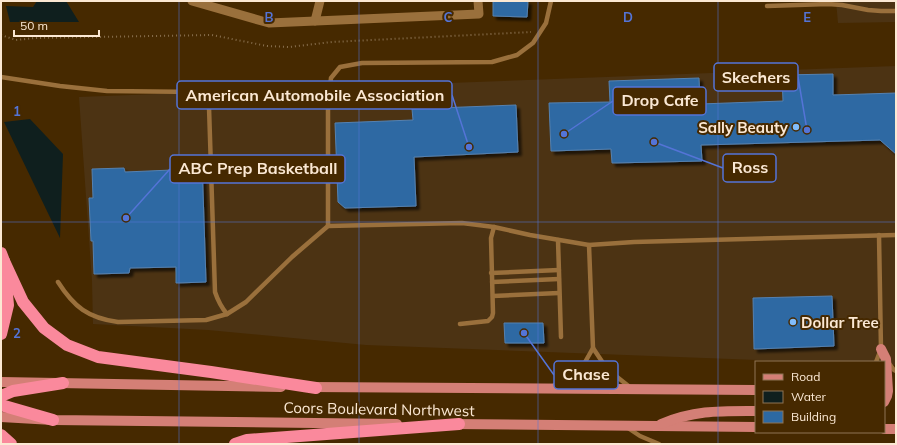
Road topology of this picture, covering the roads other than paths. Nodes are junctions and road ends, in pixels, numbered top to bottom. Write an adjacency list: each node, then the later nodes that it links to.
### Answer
1 (192, 1): 8 (street)
2 (320, 1): 8 (street)
3 (478, 1): 8 (street)
4 (551, 1): 11 (lane)
5 (829, 3): 6 (lane); 7 (lane)
6 (767, 6)
7 (896, 11)
8 (315, 21)
9 (1, 77): 10 (lane)
10 (211, 93): 11 (lane); 26 (lane)
11 (328, 104): 12 (lane)
12 (328, 226): 13 (lane); 26 (lane)
13 (494, 227): 16 (lane); 20 (lane)
14 (896, 234): 15 (lane)
15 (879, 235): 17 (lane); 31 (lane)
16 (558, 240): 17 (lane); 19 (lane)
17 (589, 245): 30 (lane)
18 (2, 257): 28 (highway); 38 (highway)
19 (559, 270): 20 (lane); 21 (lane)
20 (491, 273): 23 (lane)
21 (559, 279): 23 (lane); 24 (lane)
22 (58, 282): 26 (lane)
23 (492, 282): 25 (lane)
24 (559, 293): 25 (lane); 29 (lane)
25 (493, 296): 27 (lane)
26 (227, 314)
27 (460, 324)
28 (1, 334)
29 (561, 338)
30 (593, 348): 39 (lane); 40 (lane)
31 (881, 350): 32 (main road)
32 (881, 360)
33 (885, 363): 34 (lane)
34 (896, 371)
35 (885, 375): 42 (main road)
36 (1, 382): 37 (main road, Coors Boulevard Northwest)
37 (62, 383): 38 (main road, Coors Boulevard Northwest); 43 (highway)
38 (316, 388): 39 (main road, Coors Boulevard Northwest)
39 (549, 389): 40 (main road, Coors Boulevard Northwest)
40 (634, 390): 41 (main road, Coors Boulevard Northwest)
41 (755, 390)
42 (889, 390): 44 (main road)
43 (1, 396)
44 (885, 400)
45 (1, 405): 48 (highway)
46 (755, 411): 51 (main road)
47 (1, 417): 48 (main road, Coors Boulevard Northwest)
48 (53, 420): 49 (main road, Coors Boulevard Northwest)
49 (459, 424): 50 (main road, Coors Boulevard Northwest); 57 (highway)
50 (625, 426): 51 (main road, Coors Boulevard Northwest); 58 (lane)
51 (658, 426): 52 (main road, Coors Boulevard Northwest)
52 (755, 427)
53 (885, 429): 54 (main road)
54 (896, 429)
55 (1, 435): 56 (highway)
56 (11, 444)
57 (235, 444)
58 (659, 444)

